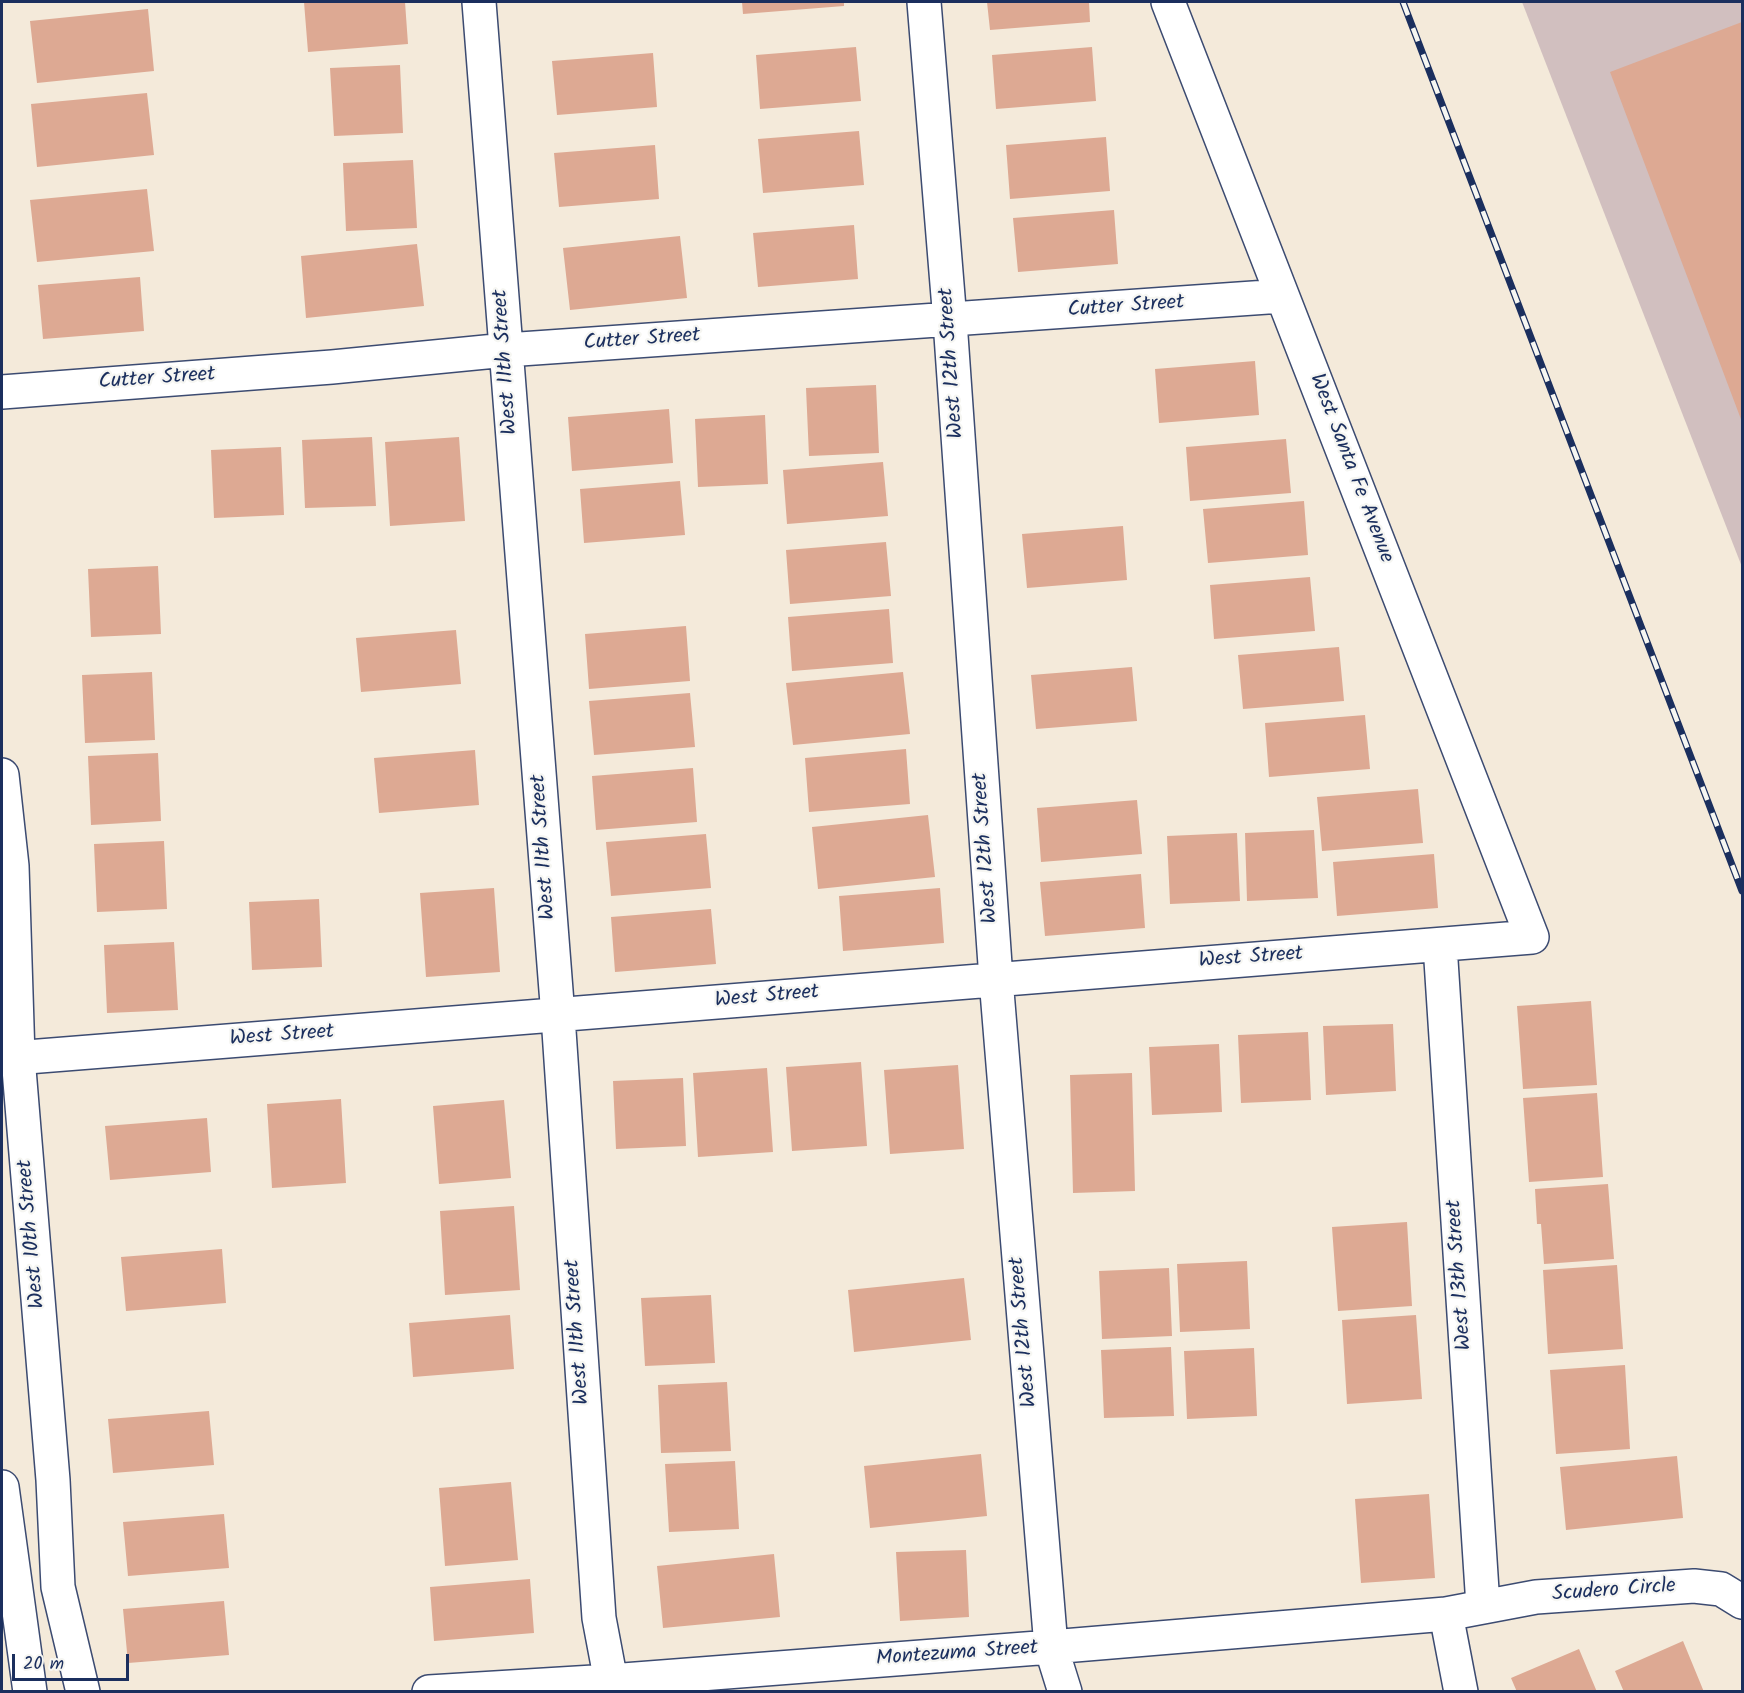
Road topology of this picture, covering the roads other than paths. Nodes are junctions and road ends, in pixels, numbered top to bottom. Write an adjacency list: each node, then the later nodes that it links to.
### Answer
1 (479, 2): 6 (street, West 11th Street)
2 (924, 2): 5 (street, West 12th Street)
3 (1168, 2): 4 (street, West Santa Fe Avenue)
4 (1282, 296): 5 (street, Cutter Street); 9 (street, West Santa Fe Avenue)
5 (950, 321): 6 (street, Cutter Street); 11 (street, West 12th Street)
6 (506, 350): 7 (street, Cutter Street); 12 (street, West 11th Street)
7 (2, 392)
8 (2, 775): 13 (street, West 10th Street)
9 (1532, 936): 10 (street, West Street)
10 (1440, 945): 11 (street, West Street); 16 (street, West 13th Street)
11 (996, 979): 12 (street, West Street); 18 (street, West 12th Street)
12 (558, 1016): 13 (street, West Street); 19 (street, West 11th Street)
13 (10, 1058): 21 (street, West 10th Street)
14 (2, 1487): 20 (street)
15 (1743, 1602): 16 (street, Scudero Circle)
16 (1483, 1606): 17 (street, Montezuma Street)
17 (1446, 1614): 18 (street, Montezuma Street); 24 (street)
18 (1051, 1647): 19 (street, Montezuma Street); 23 (street, West 12th Street)
19 (612, 1686): 22 (street, Montezuma Street)
20 (30, 1692)
21 (82, 1692)
22 (429, 1692)
23 (1065, 1692)
24 (1461, 1692)

